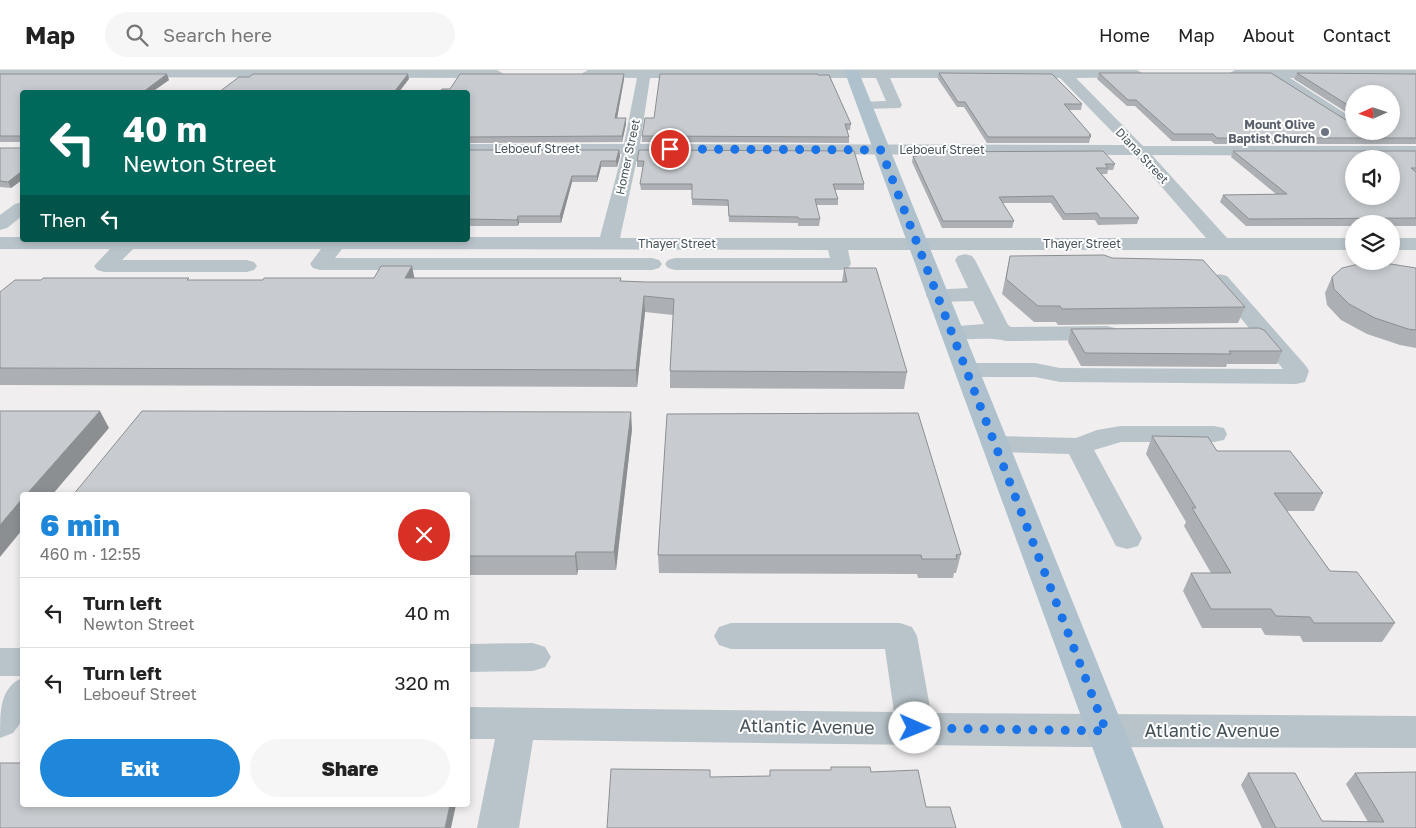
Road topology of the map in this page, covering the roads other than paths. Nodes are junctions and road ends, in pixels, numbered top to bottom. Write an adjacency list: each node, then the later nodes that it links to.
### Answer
1 (24, 72): 2 (street); 7 (street); 16 (street)
2 (213, 72): 3 (street); 17 (street)
3 (240, 72): 13 (street); 18 (street)
4 (644, 72): 9 (street); 15 (street); 22 (street, Homer Street)
5 (1062, 72): 10 (street); 14 (street); 23 (street, Diana Street)
6 (1272, 72): 11 (street); 12 (street); 19 (street)
7 (0, 74)
8 (514, 74): 13 (street)
9 (572, 74)
10 (1146, 74)
11 (1223, 74)
12 (1416, 74)
13 (431, 76)
14 (883, 79): 15 (street); 15 (street)
15 (856, 83): 24 (main road)
16 (0, 84)
17 (190, 88)
18 (220, 88)
19 (1345, 120)
20 (1376, 140): 25 (street)
21 (470, 149): 22 (street, Leboeuf Street)
22 (630, 149): 24 (street, Leboeuf Street); 37 (street, Homer Street)
23 (1137, 149): 24 (street, Leboeuf Street); 26 (street, Leboeuf Street); 40 (street, Diana Street)
24 (881, 150): 39 (main road)
25 (1390, 150)
26 (1345, 151)
27 (1400, 151): 28 (street, Leboeuf Street)
28 (1416, 151)
29 (1400, 156): 30 (street)
30 (1416, 167)
31 (20, 209): 32 (street)
32 (0, 224)
33 (300, 242): 34 (street, Thayer Street); 35 (street, Thayer Street)
34 (128, 243): 36 (street, Thayer Street); 47 (street)
35 (336, 243): 37 (street, Thayer Street); 45 (street)
36 (9, 244)
37 (609, 244): 38 (street, Thayer Street)
38 (837, 244): 39 (street, Thayer Street); 46 (street)
39 (918, 244): 40 (street, Thayer Street); 50 (main road)
40 (1222, 244): 41 (street, Thayer Street)
41 (1345, 244)
42 (1400, 244): 43 (street)
43 (1415, 245)
44 (965, 260): 49 (street)
45 (652, 264)
46 (675, 264)
47 (247, 266)
48 (1203, 268): 54 (street)
49 (981, 294): 50 (street); 51 (street)
50 (937, 295): 52 (main road)
51 (1001, 331): 52 (street); 55 (street)
52 (952, 332): 56 (main road)
53 (1234, 332): 54 (street)
54 (1264, 332): 56 (street)
55 (1125, 333)
56 (966, 370): 58 (main road)
57 (1214, 434): 59 (street)
58 (995, 444): 59 (street); 72 (main road)
59 (1078, 446): 60 (street)
60 (1126, 538)
61 (731, 636): 71 (street)
62 (533, 657): 63 (street)
63 (470, 658)
64 (0, 662): 65 (street)
65 (20, 662)
66 (20, 696): 67 (street)
67 (0, 722): 68 (street)
68 (20, 722)
69 (470, 723): 70 (street, Atlantic Avenue)
70 (517, 724): 71 (street, Atlantic Avenue); 74 (street)
71 (915, 728): 72 (street, Atlantic Avenue)
72 (1106, 731): 73 (street, Atlantic Avenue); 75 (main road)
73 (1416, 732)
74 (498, 828)
75 (1143, 828)

